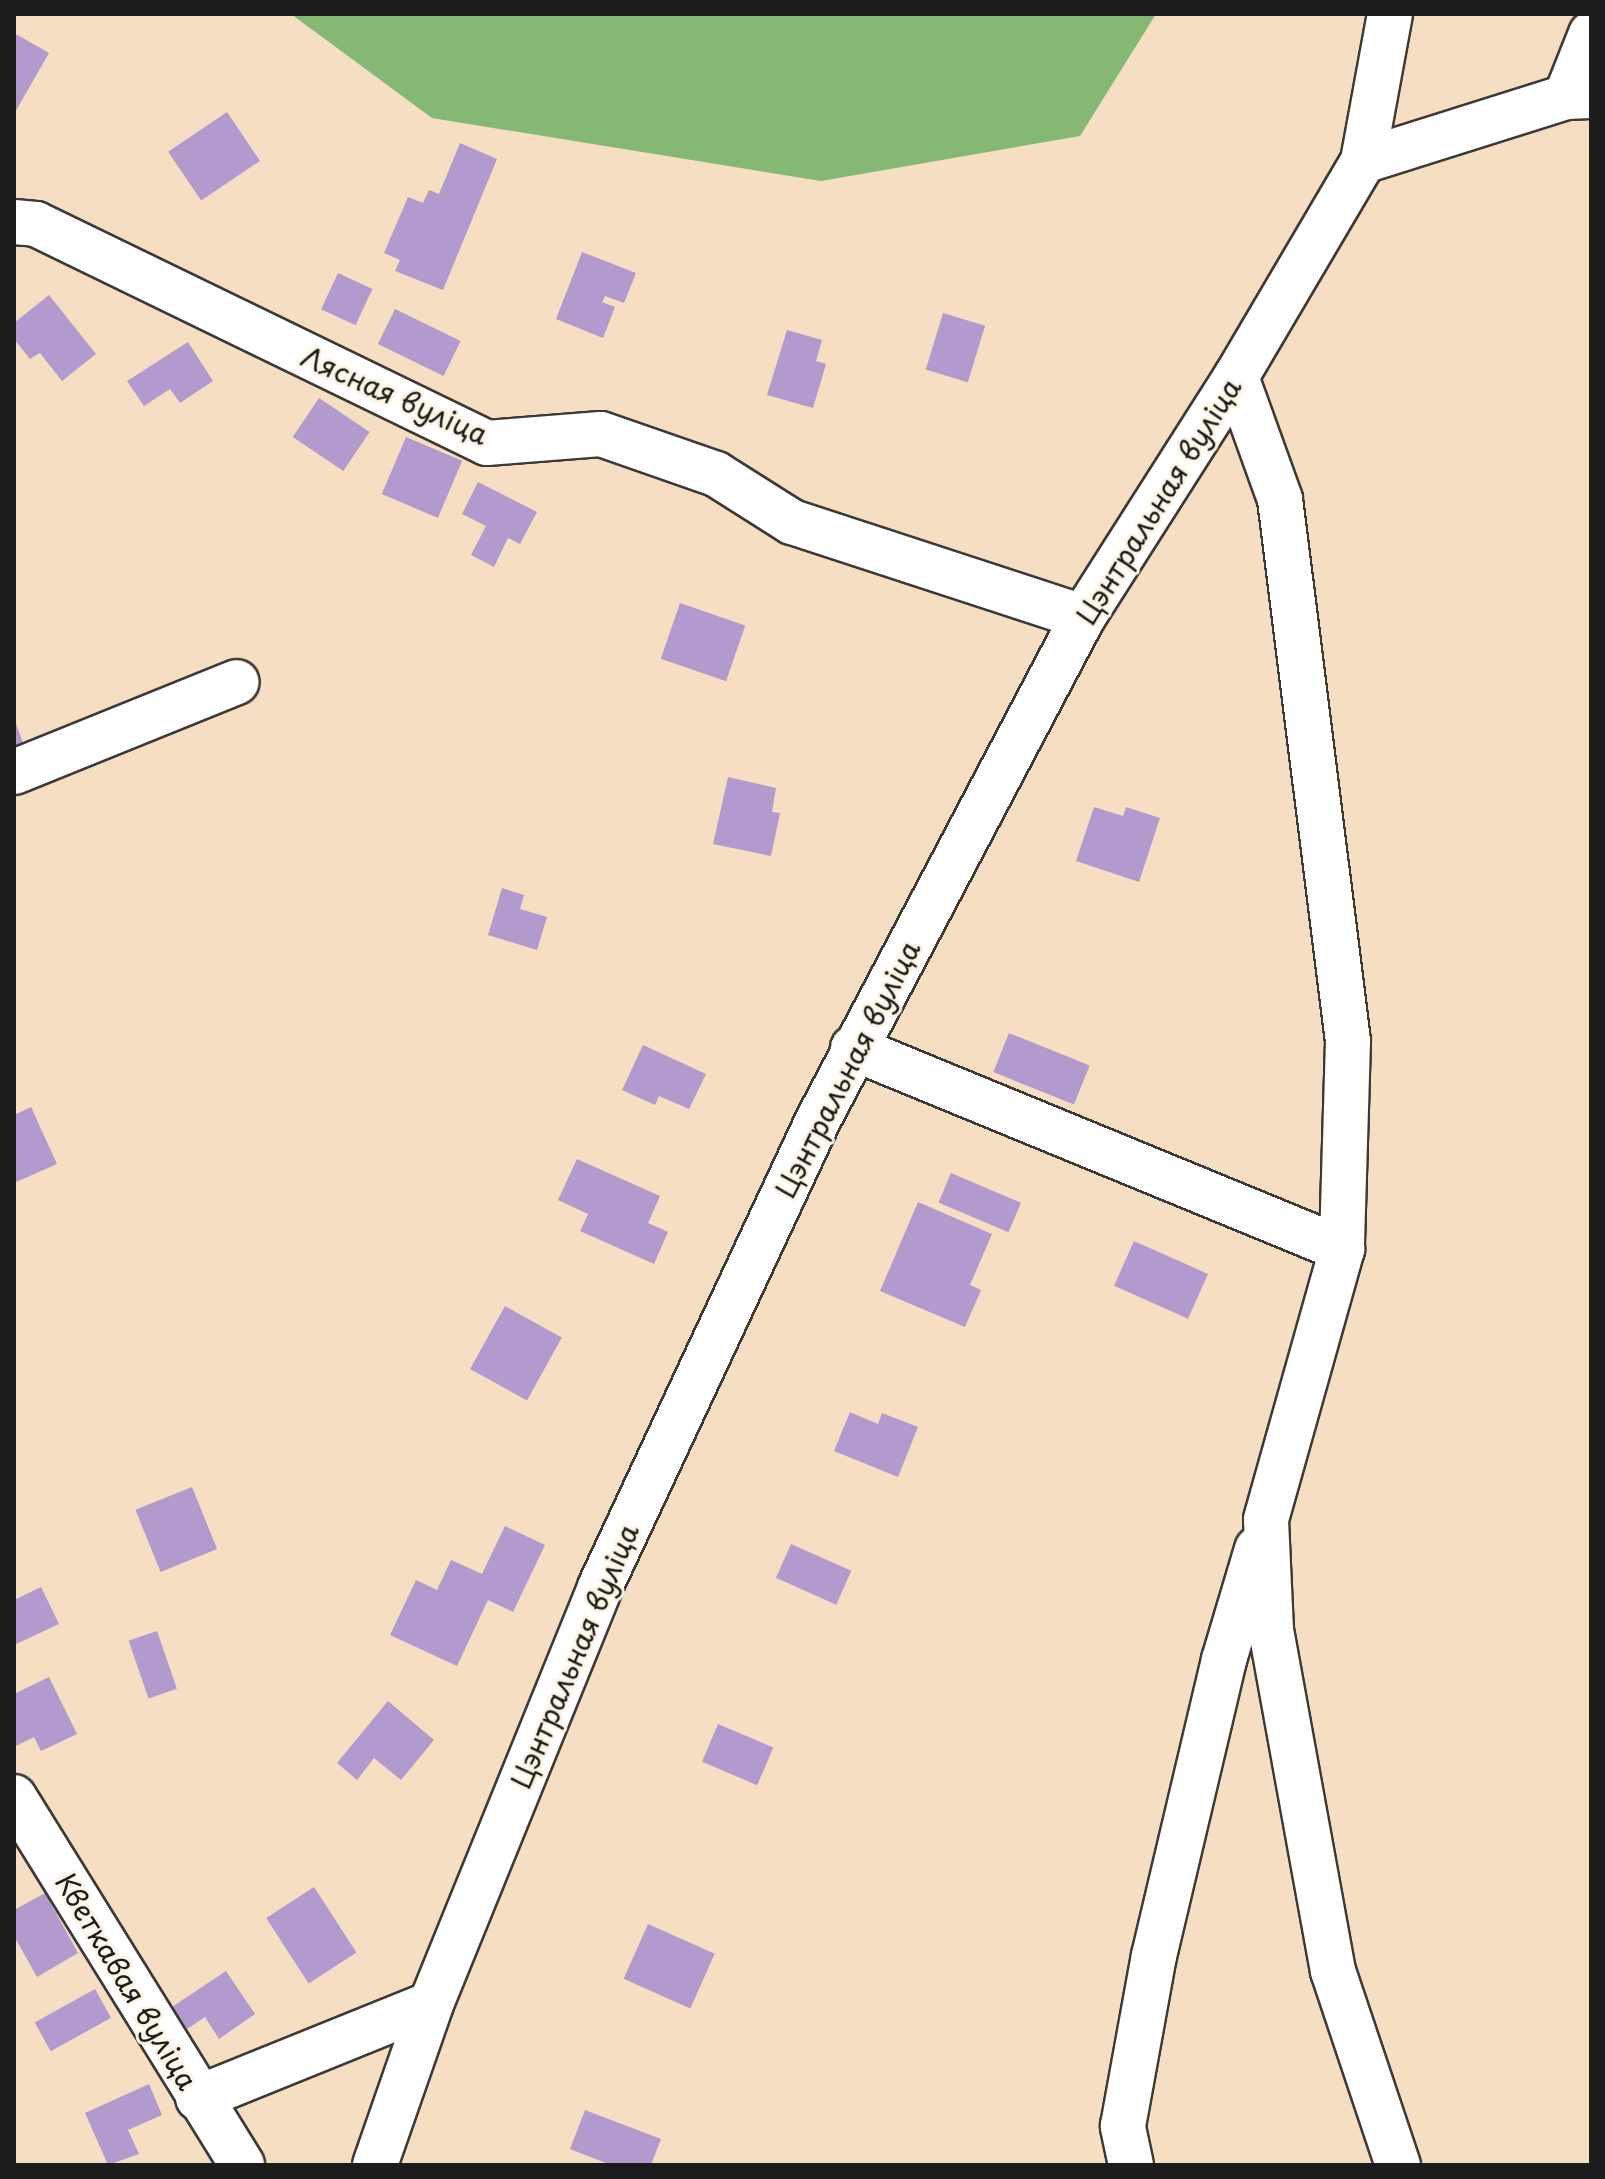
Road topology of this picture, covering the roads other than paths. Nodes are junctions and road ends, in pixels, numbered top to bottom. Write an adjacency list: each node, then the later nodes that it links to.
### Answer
1 (1390, 14): 4 (street, Цэнтральная вуліца)
2 (1591, 34): 3 (street)
3 (1578, 97): 4 (street)
4 (1363, 161): 6 (street, Цэнтральная вуліца)
5 (25, 223): 7 (street, Лясная вуліца)
6 (1236, 377): 7 (street, Цэнтральная вуліца); 11 (street)
7 (1083, 617): 10 (street, Цэнтральная вуліца)
8 (237, 682): 9 (street)
9 (14, 772)
10 (853, 1048): 11 (street); 14 (street, Цэнтральная вуліца)
11 (1342, 1249): 12 (street)
12 (1266, 1520): 18 (street); 19 (street)
13 (14, 1797): 15 (street, Кветкавая вуліца)
14 (431, 2004): 15 (street); 17 (street, Цэнтральная вуліца)
15 (198, 2098): 16 (street, Кветкавая вуліца)
16 (242, 2165)
17 (375, 2165)
18 (1131, 2165)
19 (1398, 2165)

